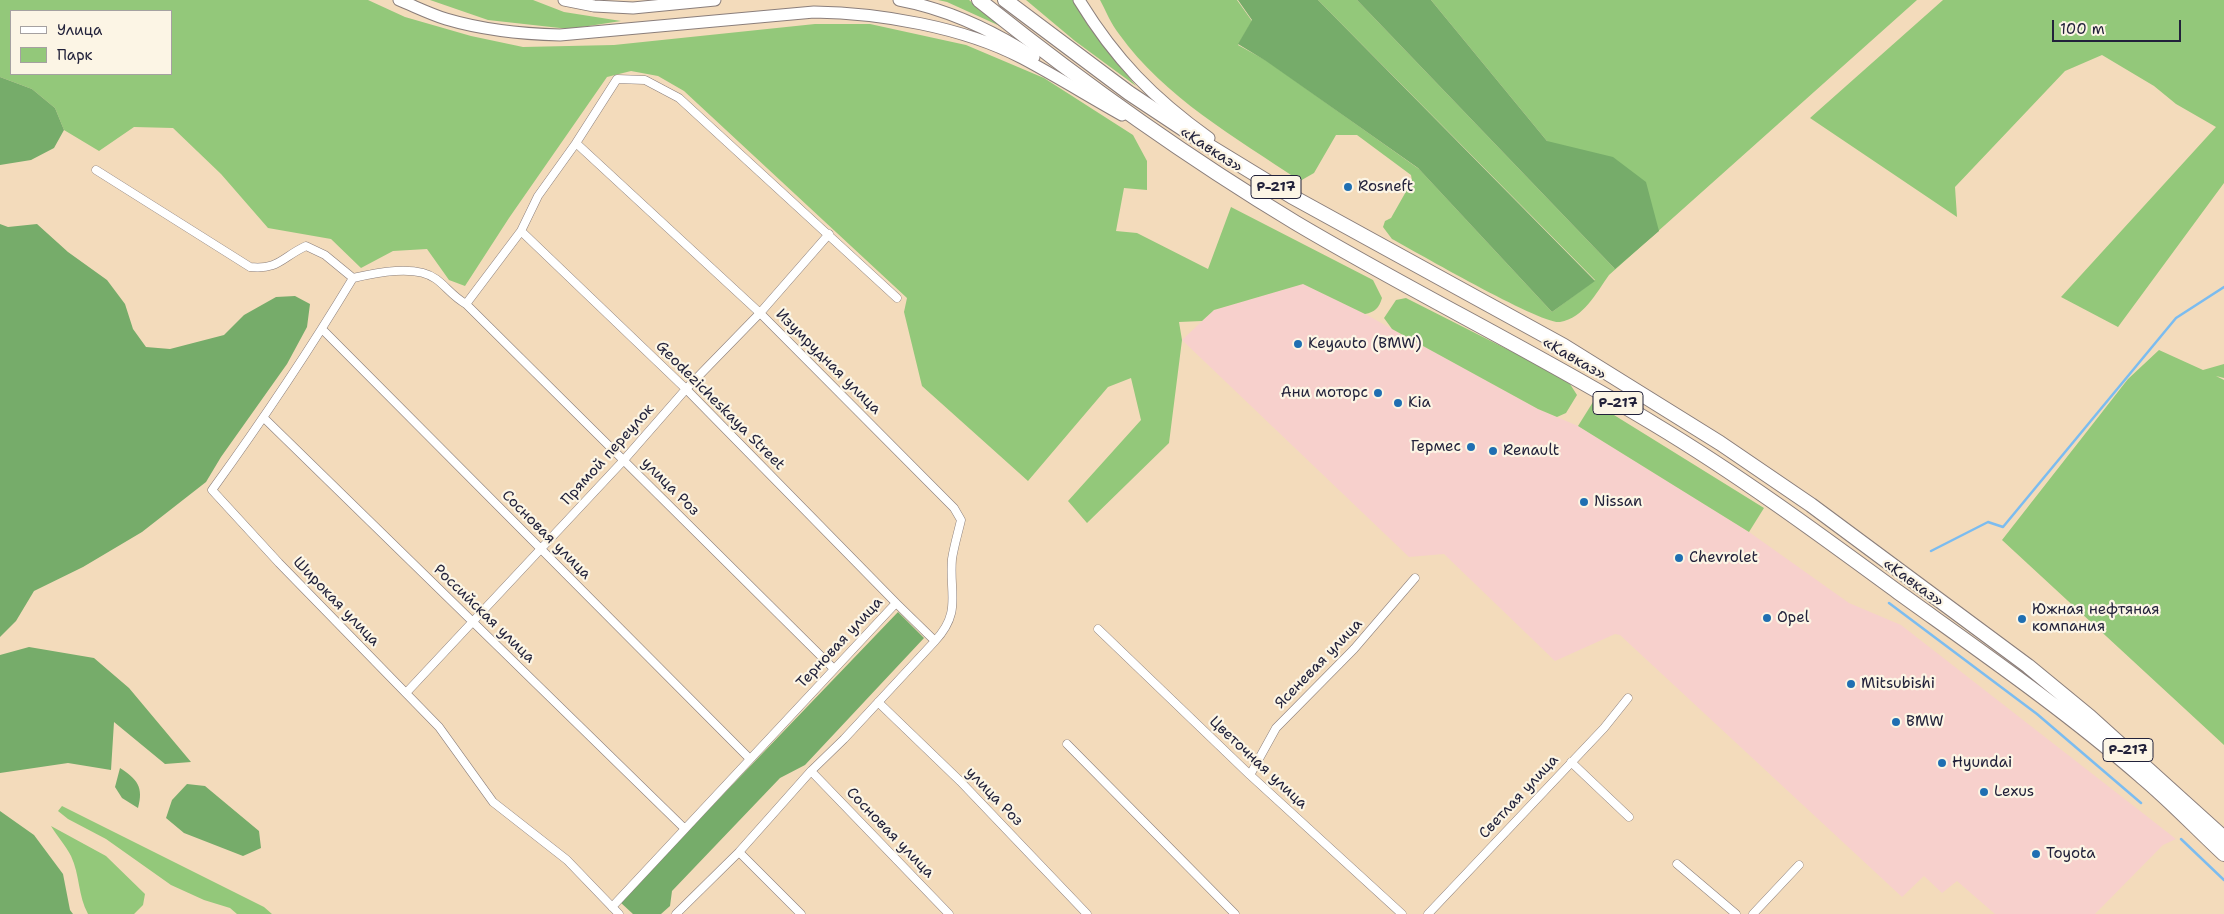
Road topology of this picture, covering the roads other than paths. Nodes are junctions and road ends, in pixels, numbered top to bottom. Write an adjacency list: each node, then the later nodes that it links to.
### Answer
1 (399, 0): 8 (main road)
2 (564, 0): 3 (main road)
3 (715, 0)
4 (899, 0): 8 (main road)
5 (979, 0): 8 (highway, «Кавказ» / Р-217)
6 (1005, 0): 11 (highway, «Кавказ» / Р-217)
7 (1079, 0): 11 (main road)
8 (1150, 130): 19 (highway, «Кавказ» / Р-217)
9 (576, 143): 12 (street); 13 (street); 18 (street, Изумрудная улица)
10 (96, 170): 15 (street)
11 (1255, 175): 14 (highway, «Кавказ» / Р-217)
12 (521, 231): 17 (street); 21 (street, Geodezicheskaya Street)
13 (829, 234): 16 (street); 18 (street, Прямой переулок)
14 (1414, 264): 19 (highway); 22 (highway, «Кавказ» / Р-217)
15 (353, 278): 17 (street, улица Роз); 20 (street, Широкая улица)
16 (897, 298)
17 (466, 304): 25 (street, улица Роз)
18 (760, 313): 21 (street, Прямой переулок); 31 (street, Изумрудная улица)
19 (1461, 314): 24 (highway, «Кавказ» / Р-217)
20 (322, 329): 23 (street, Широкая улица); 26 (street, Сосновая улица)
21 (686, 389): 25 (street, Прямой переулок); 28 (street, Geodezicheskaya Street)
22 (1650, 399): 24 (highway); 43 (highway, «Кавказ» / Р-217)
23 (264, 418): 29 (street, Российская улица); 33 (street, Широкая улица)
24 (1652, 422): 45 (highway, «Кавказ» / Р-217)
25 (624, 460): 26 (street, Прямой переулок); 32 (street, улица Роз)
26 (540, 549): 29 (street, Прямой переулок); 37 (street, Сосновая улица)
27 (1416, 578): 40 (street, Ясеневая улица)
28 (896, 603): 31 (street, Терновая улица); 32 (street, Терновая улица)
29 (472, 622): 33 (street, Прямой переулок); 42 (street, Российская улица)
30 (1098, 629): 40 (street, Цветочная улица)
31 (935, 641): 35 (street)
32 (834, 669): 37 (street, Терновая улица)
33 (406, 692): 48 (street, Широкая улица)
34 (1628, 698): 38 (street, Светлая улица)
35 (878, 702): 39 (street); 53 (street, улица Роз)
36 (1068, 744): 54 (street)
37 (750, 759): 42 (street, Терновая улица)
38 (1571, 762): 41 (street); 56 (street, Светлая улица)
39 (811, 771): 44 (street); 52 (street, Сосновая улица)
40 (1250, 775): 55 (street, Цветочная улица)
41 (1629, 817)
42 (685, 829): 48 (street, Терновая улица)
43 (2224, 838)
44 (739, 852): 50 (street); 51 (street)
45 (2224, 854)
46 (1677, 864): 57 (street)
47 (1800, 865): 58 (street)
48 (612, 907): 49 (street, Широкая улица)
49 (619, 914)
50 (676, 914)
51 (801, 914)
52 (949, 914)
53 (1087, 914)
54 (1236, 914)
55 (1402, 914)
56 (1428, 914)
57 (1736, 914)
58 (1753, 914)

